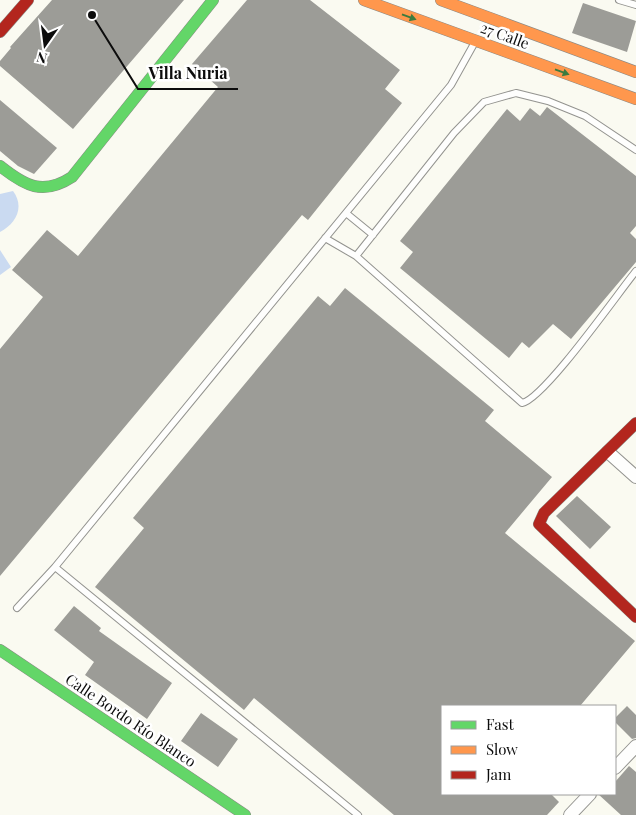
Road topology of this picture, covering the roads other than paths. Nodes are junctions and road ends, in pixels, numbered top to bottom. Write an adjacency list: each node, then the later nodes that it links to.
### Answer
1 (28, 0): 8 (street)
2 (214, 0): 12 (street)
3 (364, 0): 7 (street, 27 Calle, one-way to 7)
4 (441, 0): 7 (street, 27 Calle)
5 (618, 0): 6 (lane)
6 (636, 5)
7 (484, 30): 9 (street, 27 Calle); 10 (street, 27 Calle, one-way to 10); 13 (lane)
8 (0, 32)
9 (636, 72)
10 (636, 99)
11 (636, 150): 14 (lane)
12 (0, 166)
13 (346, 213): 14 (lane); 15 (lane)
14 (373, 235): 16 (lane)
15 (325, 238): 16 (lane); 21 (lane)
16 (356, 256): 17 (lane)
17 (636, 271)
18 (636, 424): 19 (street)
19 (608, 452): 20 (street); 23 (street)
20 (636, 477)
21 (55, 567): 22 (lane); 29 (lane)
22 (17, 608)
23 (636, 617)
24 (0, 650): 28 (street, Calle Bordo Río Blanco)
25 (634, 753): 26 (street)
26 (616, 767)
27 (589, 795): 30 (street)
28 (245, 815)
29 (358, 815)
30 (570, 815)

